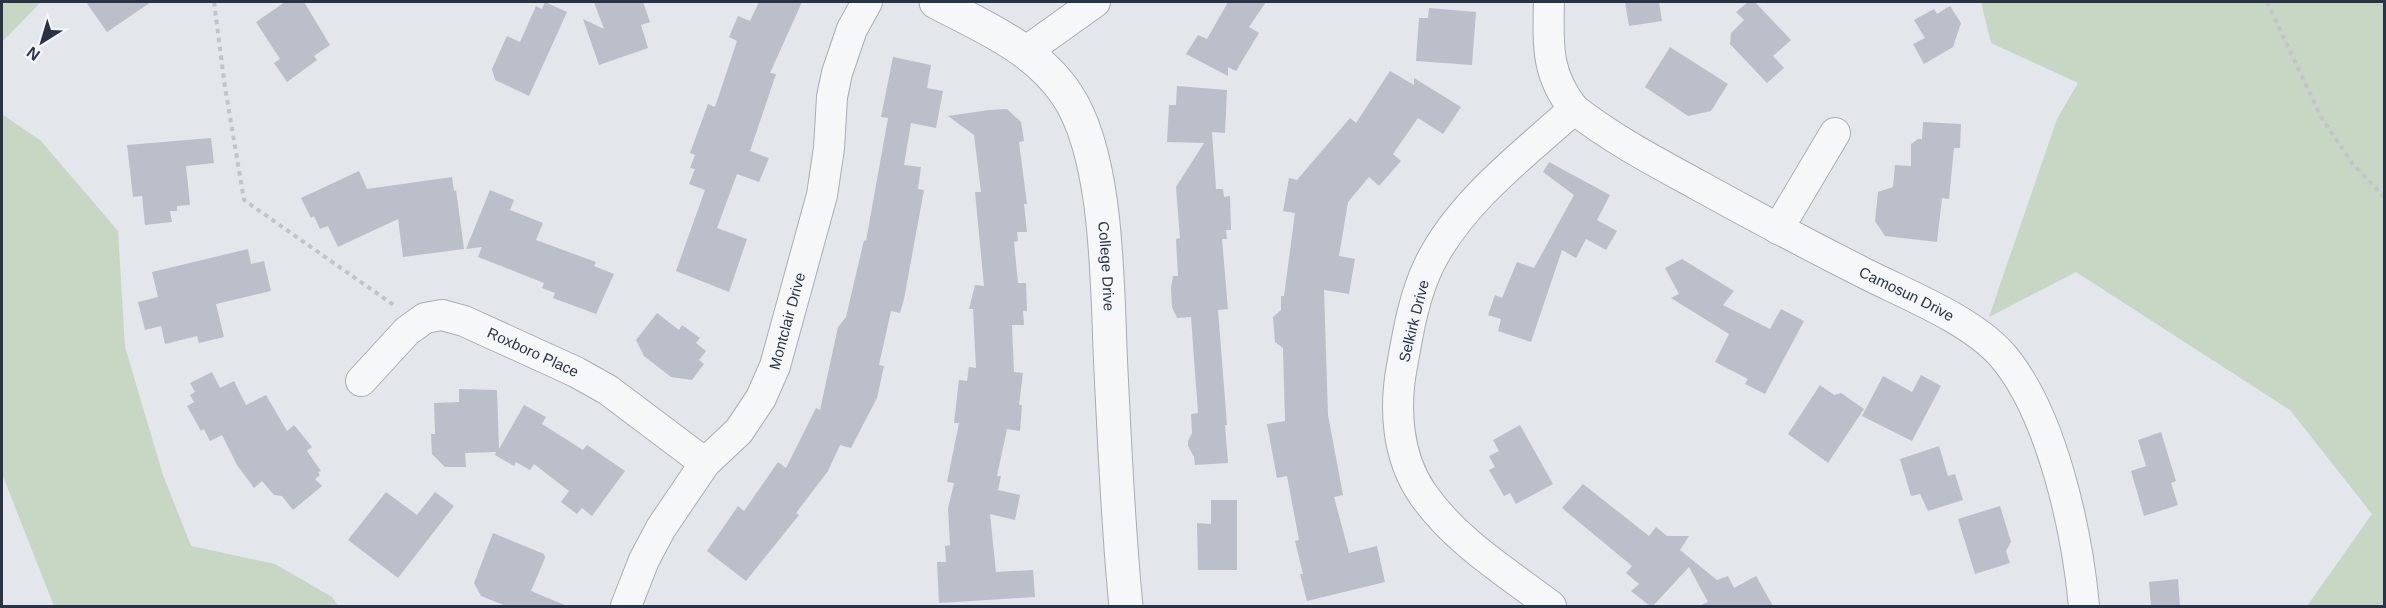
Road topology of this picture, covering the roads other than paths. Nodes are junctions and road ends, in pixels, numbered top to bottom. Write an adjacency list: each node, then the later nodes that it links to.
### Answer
1 (867, 2): 10 (street, Montclair Drive)
2 (936, 2): 5 (street, College Drive)
3 (1095, 2): 5 (street)
4 (1549, 2): 6 (street)
5 (1025, 52): 12 (street, College Drive)
6 (1574, 109): 8 (street, Camosun Drive); 13 (street, Selkirk Drive)
7 (1835, 134): 8 (street)
8 (1778, 229): 14 (street, Camosun Drive)
9 (361, 381): 10 (street, Roxboro Place)
10 (705, 464): 11 (street, Montclair Drive)
11 (626, 606)
12 (1126, 606)
13 (1551, 606)
14 (2084, 606)

